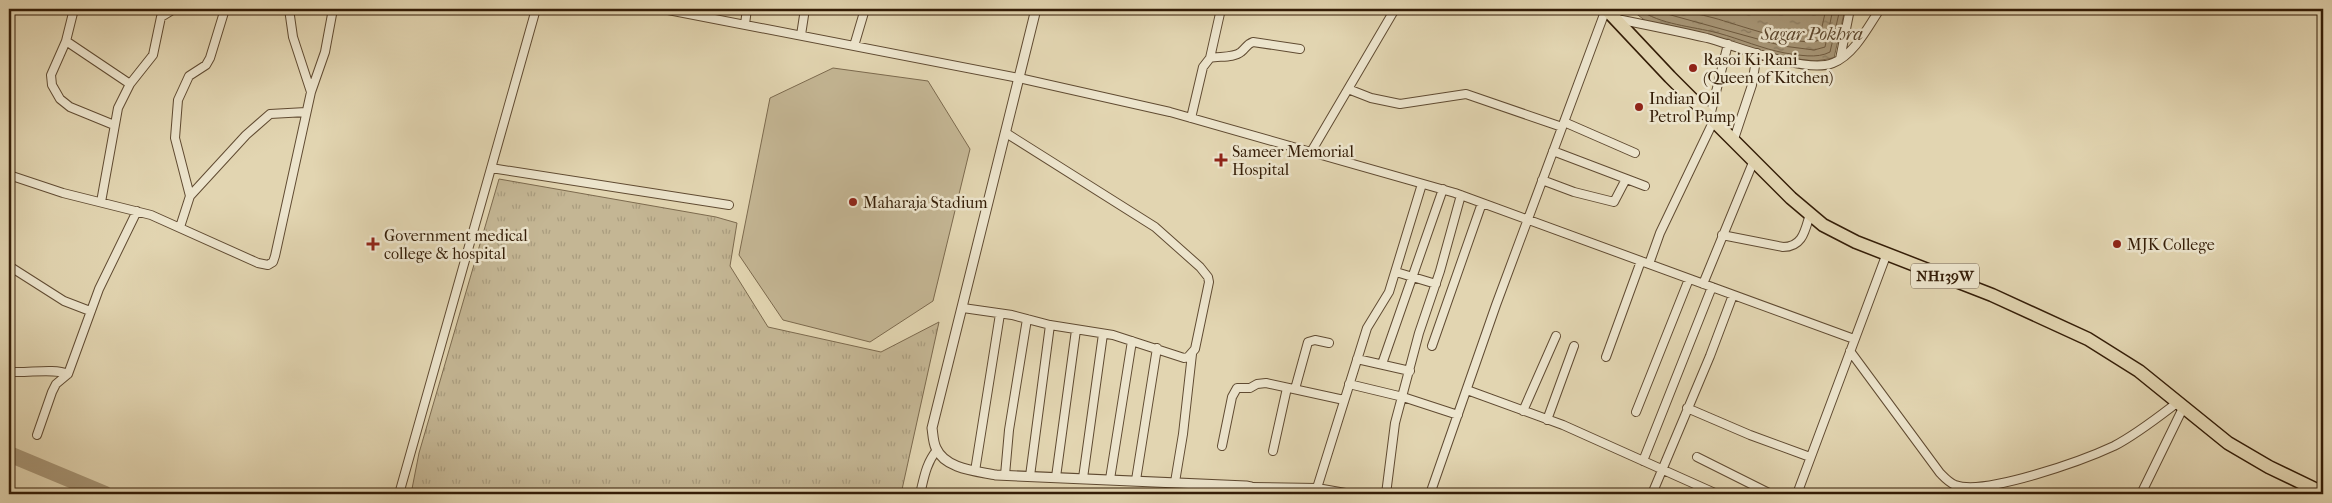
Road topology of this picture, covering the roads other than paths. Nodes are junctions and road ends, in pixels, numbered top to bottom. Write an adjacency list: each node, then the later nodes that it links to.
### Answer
1 (74, 9): 20 (street)
2 (174, 9): 28 (street)
3 (225, 9): 50 (street)
4 (289, 9): 30 (street)
5 (333, 9): 30 (street)
6 (536, 9): 42 (street)
7 (663, 9): 18 (street)
8 (747, 9): 18 (street)
9 (805, 9): 19 (street)
10 (865, 9): 22 (street)
11 (1036, 9): 27 (street)
12 (1221, 9): 25 (street)
13 (1395, 9): 29 (street)
14 (1606, 9): 17 (highway, NH139W); 35 (street)
15 (1850, 9): 26 (street)
16 (1880, 9): 26 (street)
17 (1617, 19): 21 (street); 33 (highway, NH139W)
18 (745, 24): 19 (street)
19 (800, 35): 22 (street)
20 (66, 42): 28 (street); 34 (street)
21 (1728, 44): 24 (street); 33 (street)
22 (854, 46): 27 (street)
23 (1300, 49): 25 (street)
24 (1757, 53): 26 (street); 37 (street)
25 (1210, 58): 32 (street)
26 (1840, 60)
27 (1019, 78): 32 (street); 36 (street)
28 (130, 84): 34 (street)
29 (1348, 88): 35 (street); 39 (street)
30 (311, 92): 31 (street)
31 (306, 112): 50 (street); 57 (street)
32 (1191, 118): 39 (street)
33 (1712, 118): 37 (highway, NH139W); 60 (street)
34 (114, 125): 51 (street)
35 (1563, 125): 38 (street); 40 (street)
36 (1006, 133): 69 (street); 84 (street)
37 (1734, 139): 41 (highway, NH139W)
38 (1553, 151): 44 (street); 45 (street)
39 (1312, 152): 46 (street)
40 (1635, 153)
41 (1754, 160): 55 (highway, NH139W); 58 (street)
42 (491, 168): 53 (street); 123 (street)
43 (9, 175): 51 (street)
44 (1626, 179): 45 (street); 47 (street)
45 (1542, 180): 56 (street)
46 (1422, 184): 48 (street); 62 (street)
47 (1645, 186)
48 (1443, 190): 49 (street); 63 (street)
49 (1461, 195): 52 (street); 65 (street)
50 (190, 196): 57 (street)
51 (100, 202): 54 (street)
52 (1482, 203): 56 (street); 80 (street)
53 (729, 205)
54 (138, 211): 57 (street); 70 (street)
55 (1810, 214): 58 (street); 59 (highway, NH139W)
56 (1527, 220): 60 (street); 93 (street)
57 (180, 227)
58 (1722, 235): 66 (street)
59 (1887, 253): 77 (street); 96 (highway, NH139W)
60 (1645, 262): 64 (street); 85 (street)
61 (9, 266): 70 (street)
62 (1396, 272): 63 (street); 86 (street)
63 (1414, 277): 65 (street); 87 (street)
64 (1689, 278): 66 (street); 99 (street)
65 (1436, 284): 88 (street)
66 (1703, 284): 67 (street)
67 (1712, 287): 68 (street); 108 (street)
68 (1733, 295): 77 (street); 97 (street)
69 (963, 308): 71 (street); 104 (street)
70 (90, 311): 90 (street)
71 (1000, 314): 72 (street); 110 (street)
72 (1027, 319): 73 (street); 111 (street)
73 (1050, 325): 74 (street); 112 (street)
74 (1076, 330): 75 (street); 113 (street)
75 (1103, 334): 78 (street); 114 (street)
76 (1556, 336): 98 (street)
77 (1854, 339): 83 (street)
78 (1132, 340): 82 (street); 115 (street)
79 (1329, 343): 92 (street)
80 (1432, 346)
81 (1574, 346): 101 (street)
82 (1157, 348): 84 (street); 116 (street)
83 (1850, 350): 107 (street); 121 (street)
84 (1192, 354): 117 (street)
85 (1606, 357)
86 (1357, 358): 87 (street); 91 (street)
87 (1382, 364): 88 (street)
88 (1410, 371): 94 (street)
89 (14, 372): 90 (street)
90 (68, 374): 102 (street)
91 (1349, 384): 94 (street); 95 (street)
92 (1291, 389): 95 (street); 103 (street); 105 (street)
93 (1467, 390): 98 (street); 100 (street)
94 (1402, 397): 100 (street); 126 (street)
95 (1344, 400): 118 (street)
96 (2180, 405): 121 (street); 122 (highway, NH139W); 132 (street)
97 (1687, 408): 107 (street); 109 (street)
98 (1524, 411): 101 (street)
99 (1636, 412)
100 (1458, 414): 127 (street)
101 (1547, 420): 108 (street)
102 (37, 435)
103 (1222, 446)
104 (937, 450): 110 (street); 124 (street)
105 (1273, 451)
106 (1697, 457): 130 (street)
107 (1810, 457): 131 (street)
108 (1643, 461): 109 (street)
109 (1662, 469): 128 (street); 129 (street)
110 (975, 471): 111 (street)
111 (1005, 475): 112 (street)
112 (1030, 476): 113 (street)
113 (1056, 477): 114 (street)
114 (1083, 478): 115 (street)
115 (1110, 479): 116 (street)
116 (1136, 480): 117 (street)
117 (1174, 482): 119 (street)
118 (1317, 488): 120 (street); 125 (street)
119 (1252, 491): 120 (street)
120 (1290, 491)
121 (1966, 491)
122 (2323, 493)
123 (399, 494)
124 (920, 494)
125 (1351, 494)
126 (1386, 494)
127 (1430, 494)
128 (1652, 494)
129 (1716, 494)
130 (1771, 494)
131 (1797, 494)
132 (2141, 494)

